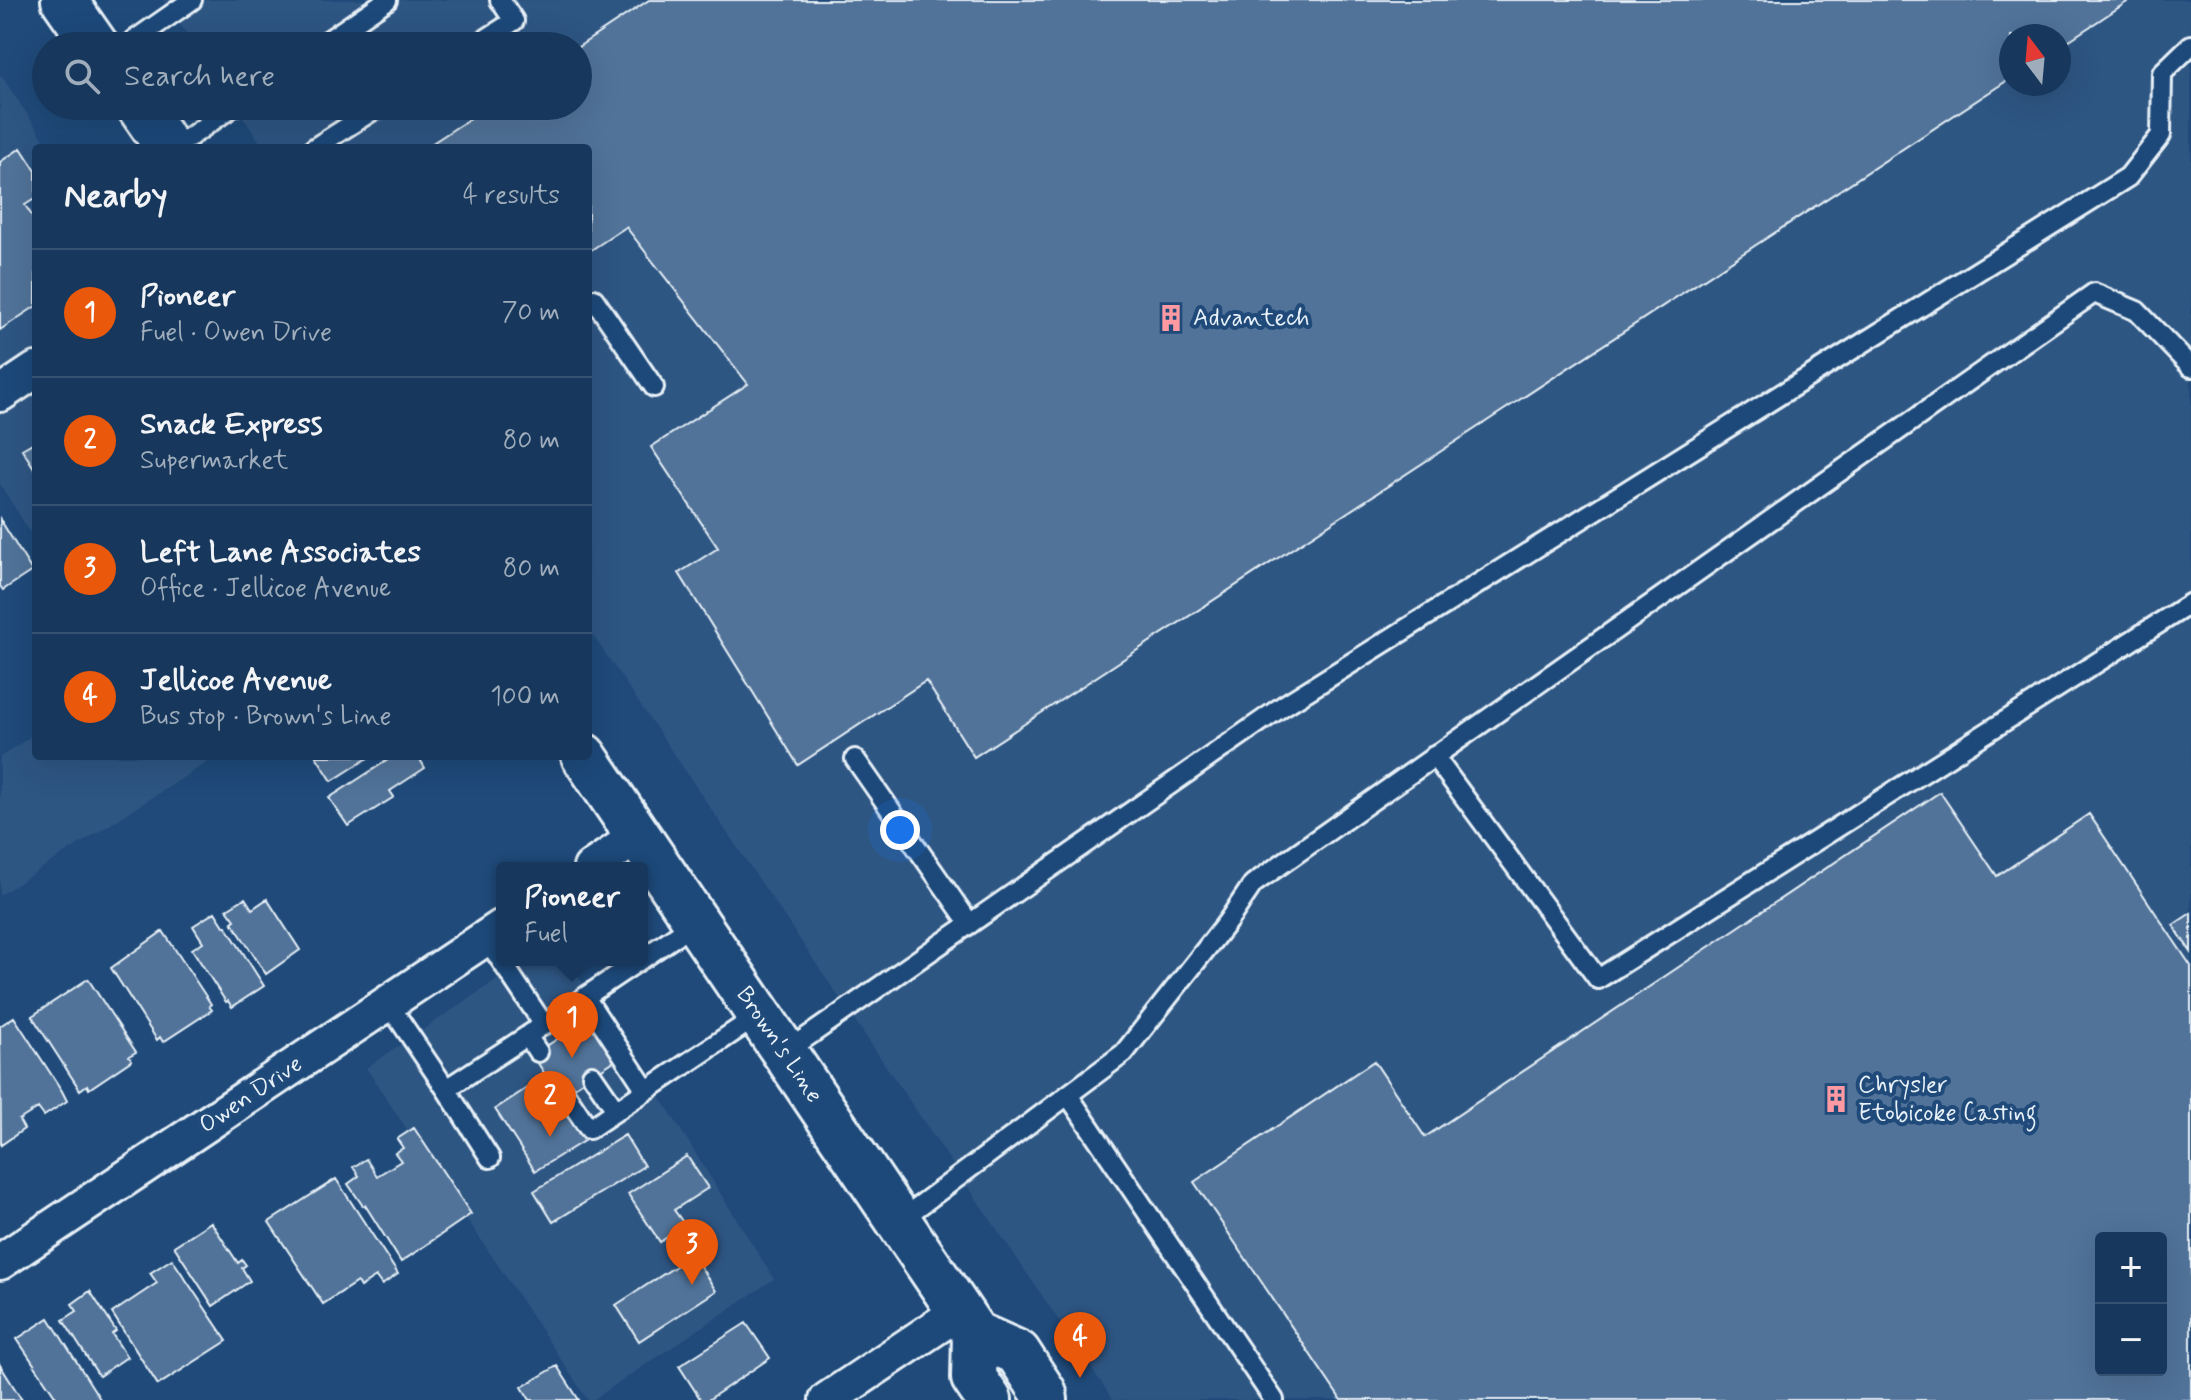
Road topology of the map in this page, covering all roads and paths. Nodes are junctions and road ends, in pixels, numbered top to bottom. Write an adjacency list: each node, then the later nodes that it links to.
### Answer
1 (64, 0): 5 (main road)
2 (192, 0): 6 (lane)
3 (387, 0): 7 (lane)
4 (500, 0): 8 (lane)
5 (86, 32)
6 (146, 32)
7 (340, 32)
8 (497, 32)
9 (2191, 45): 28 (lane)
10 (149, 120): 13 (main road)
11 (214, 120): 14 (lane)
12 (358, 120): 15 (lane)
13 (165, 144)
14 (180, 144)
15 (320, 144)
16 (592, 300): 19 (lane)
17 (2191, 367): 22 (lane)
18 (32, 373): 20 (street)
19 (654, 387)
20 (0, 394)
21 (2191, 603): 22 (lane)
22 (1434, 756): 45 (lane)
23 (855, 759): 28 (lane)
24 (587, 760): 25 (main road, Brown's Line)
25 (638, 836): 26 (street); 27 (main road, Brown's Line)
26 (600, 862)
27 (696, 922): 30 (lane); 35 (main road, Brown's Line)
28 (970, 924): 40 (lane)
29 (494, 932): 34 (street, Owen Drive)
30 (648, 954)
31 (515, 966): 36 (lane)
32 (631, 966): 33 (lane)
33 (585, 997): 36 (lane); 43 (lane)
34 (388, 1003): 42 (lane); 49 (street, Owen Drive)
35 (759, 1015): 40 (main road, Brown's Line); 43 (lane)
36 (549, 1021): 37 (lane); 38 (lane)
37 (565, 1034)
38 (527, 1036): 39 (lane); 42 (lane)
39 (538, 1052)
40 (784, 1053): 48 (main road, Brown's Line)
41 (592, 1075): 46 (lane)
42 (446, 1089): 47 (lane)
43 (646, 1090): 46 (lane)
44 (565, 1093): 46 (lane)
45 (1068, 1095): 48 (lane); 54 (lane)
46 (616, 1110)
47 (490, 1158)
48 (899, 1221): 50 (main road, Brown's Line)
49 (0, 1262)
50 (967, 1323): 51 (street); 52 (main road); 53 (main road)
51 (827, 1400)
52 (989, 1400)
53 (1045, 1400)
54 (1274, 1400)

